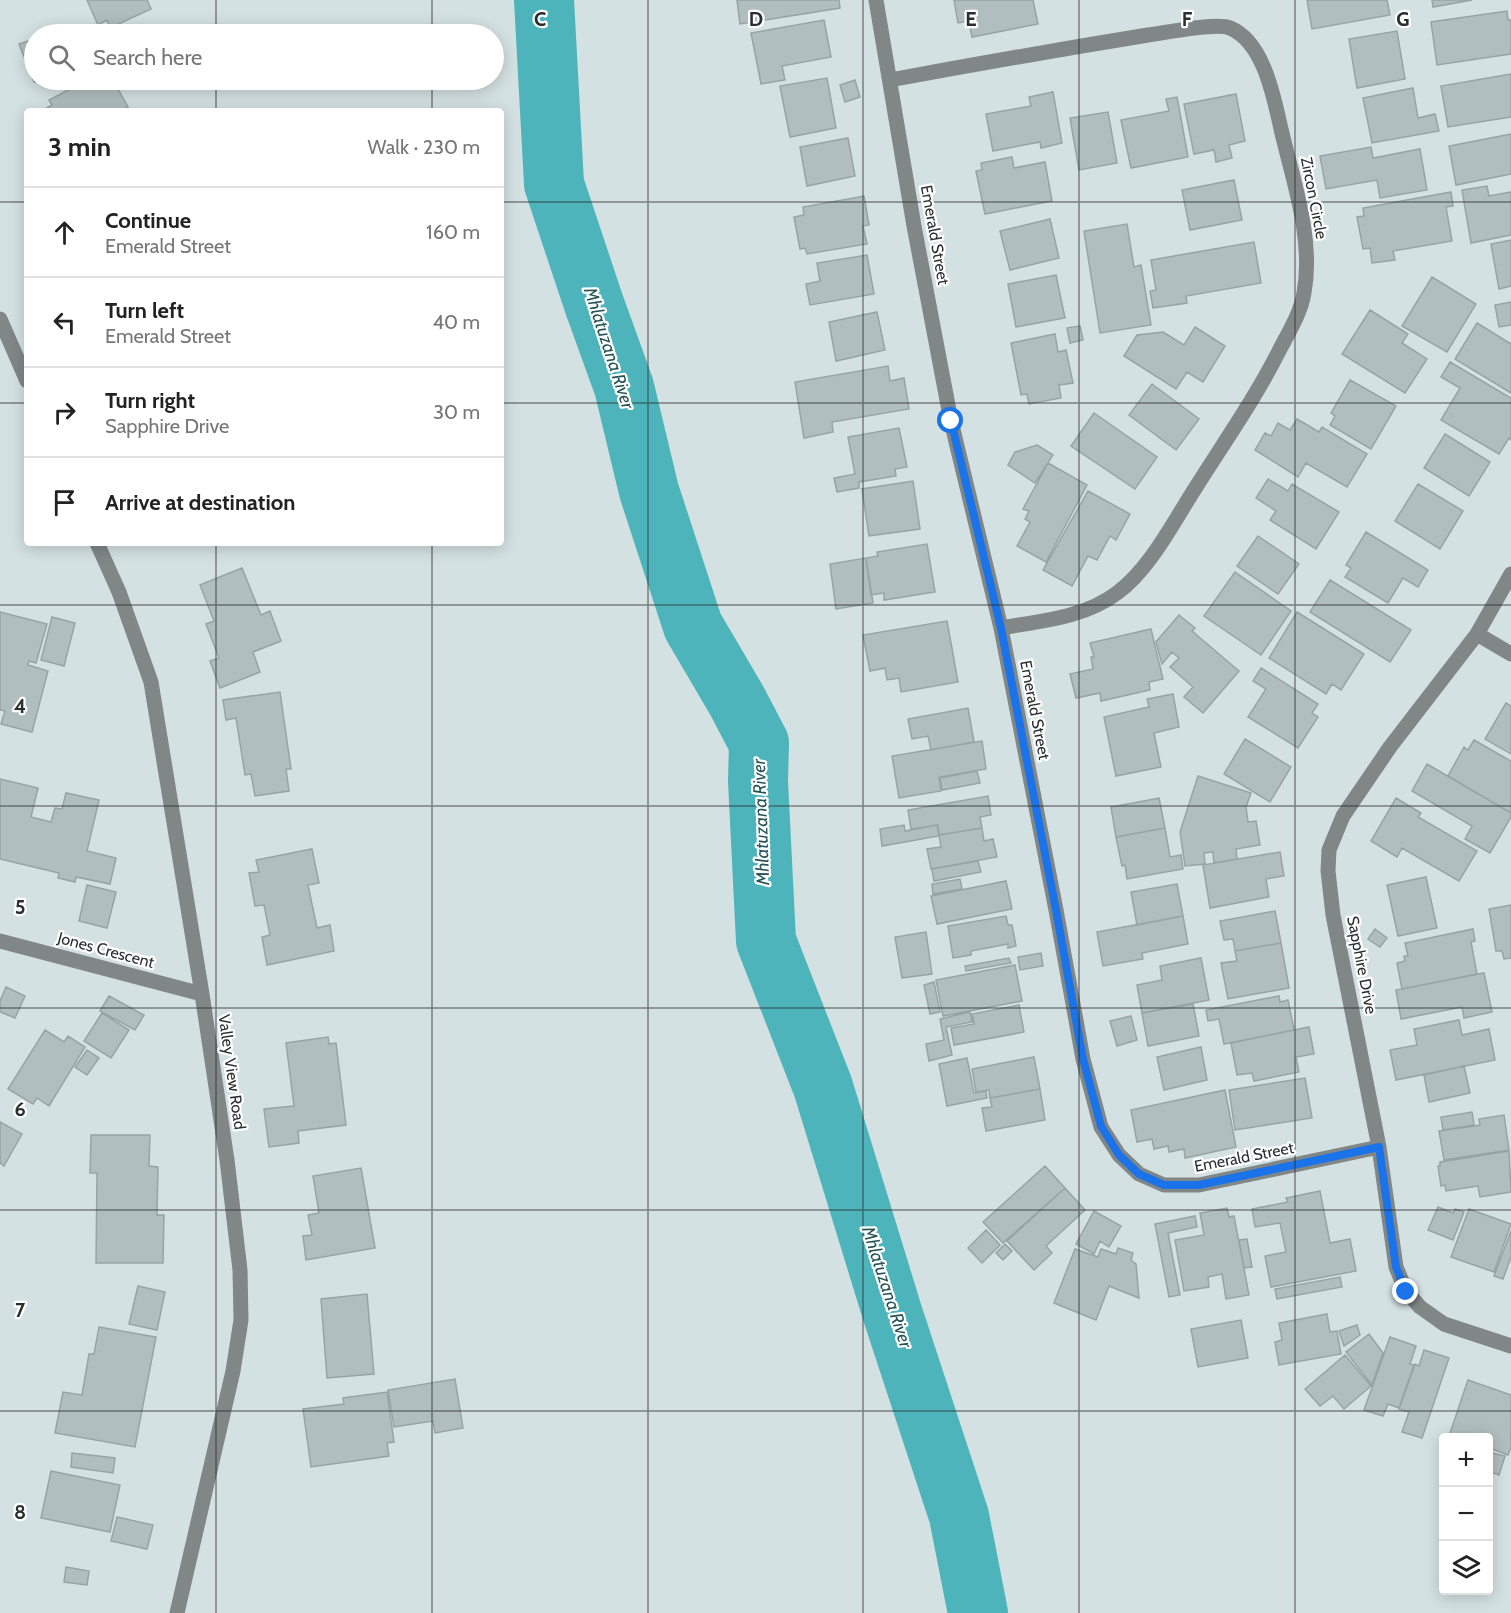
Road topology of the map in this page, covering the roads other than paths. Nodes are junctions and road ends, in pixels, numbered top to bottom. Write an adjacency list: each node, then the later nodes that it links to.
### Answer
1 (876, 0): 2 (street, Emerald Street)
2 (890, 80): 7 (street, Emerald Street); 7 (street, Zircon Circle)
3 (0, 319): 4 (street)
4 (24, 374)
5 (98, 546): 11 (street, Valley View Road)
6 (1511, 574): 8 (street, Sapphire Drive)
7 (1001, 628): 12 (street, Emerald Street)
8 (1477, 634): 9 (street); 12 (street, Sapphire Drive)
9 (1511, 654)
10 (0, 941): 11 (street, Jones Crescent)
11 (202, 994): 14 (street, Valley View Road)
12 (1379, 1147): 13 (street, Sapphire Drive)
13 (1511, 1346)
14 (177, 1613)

